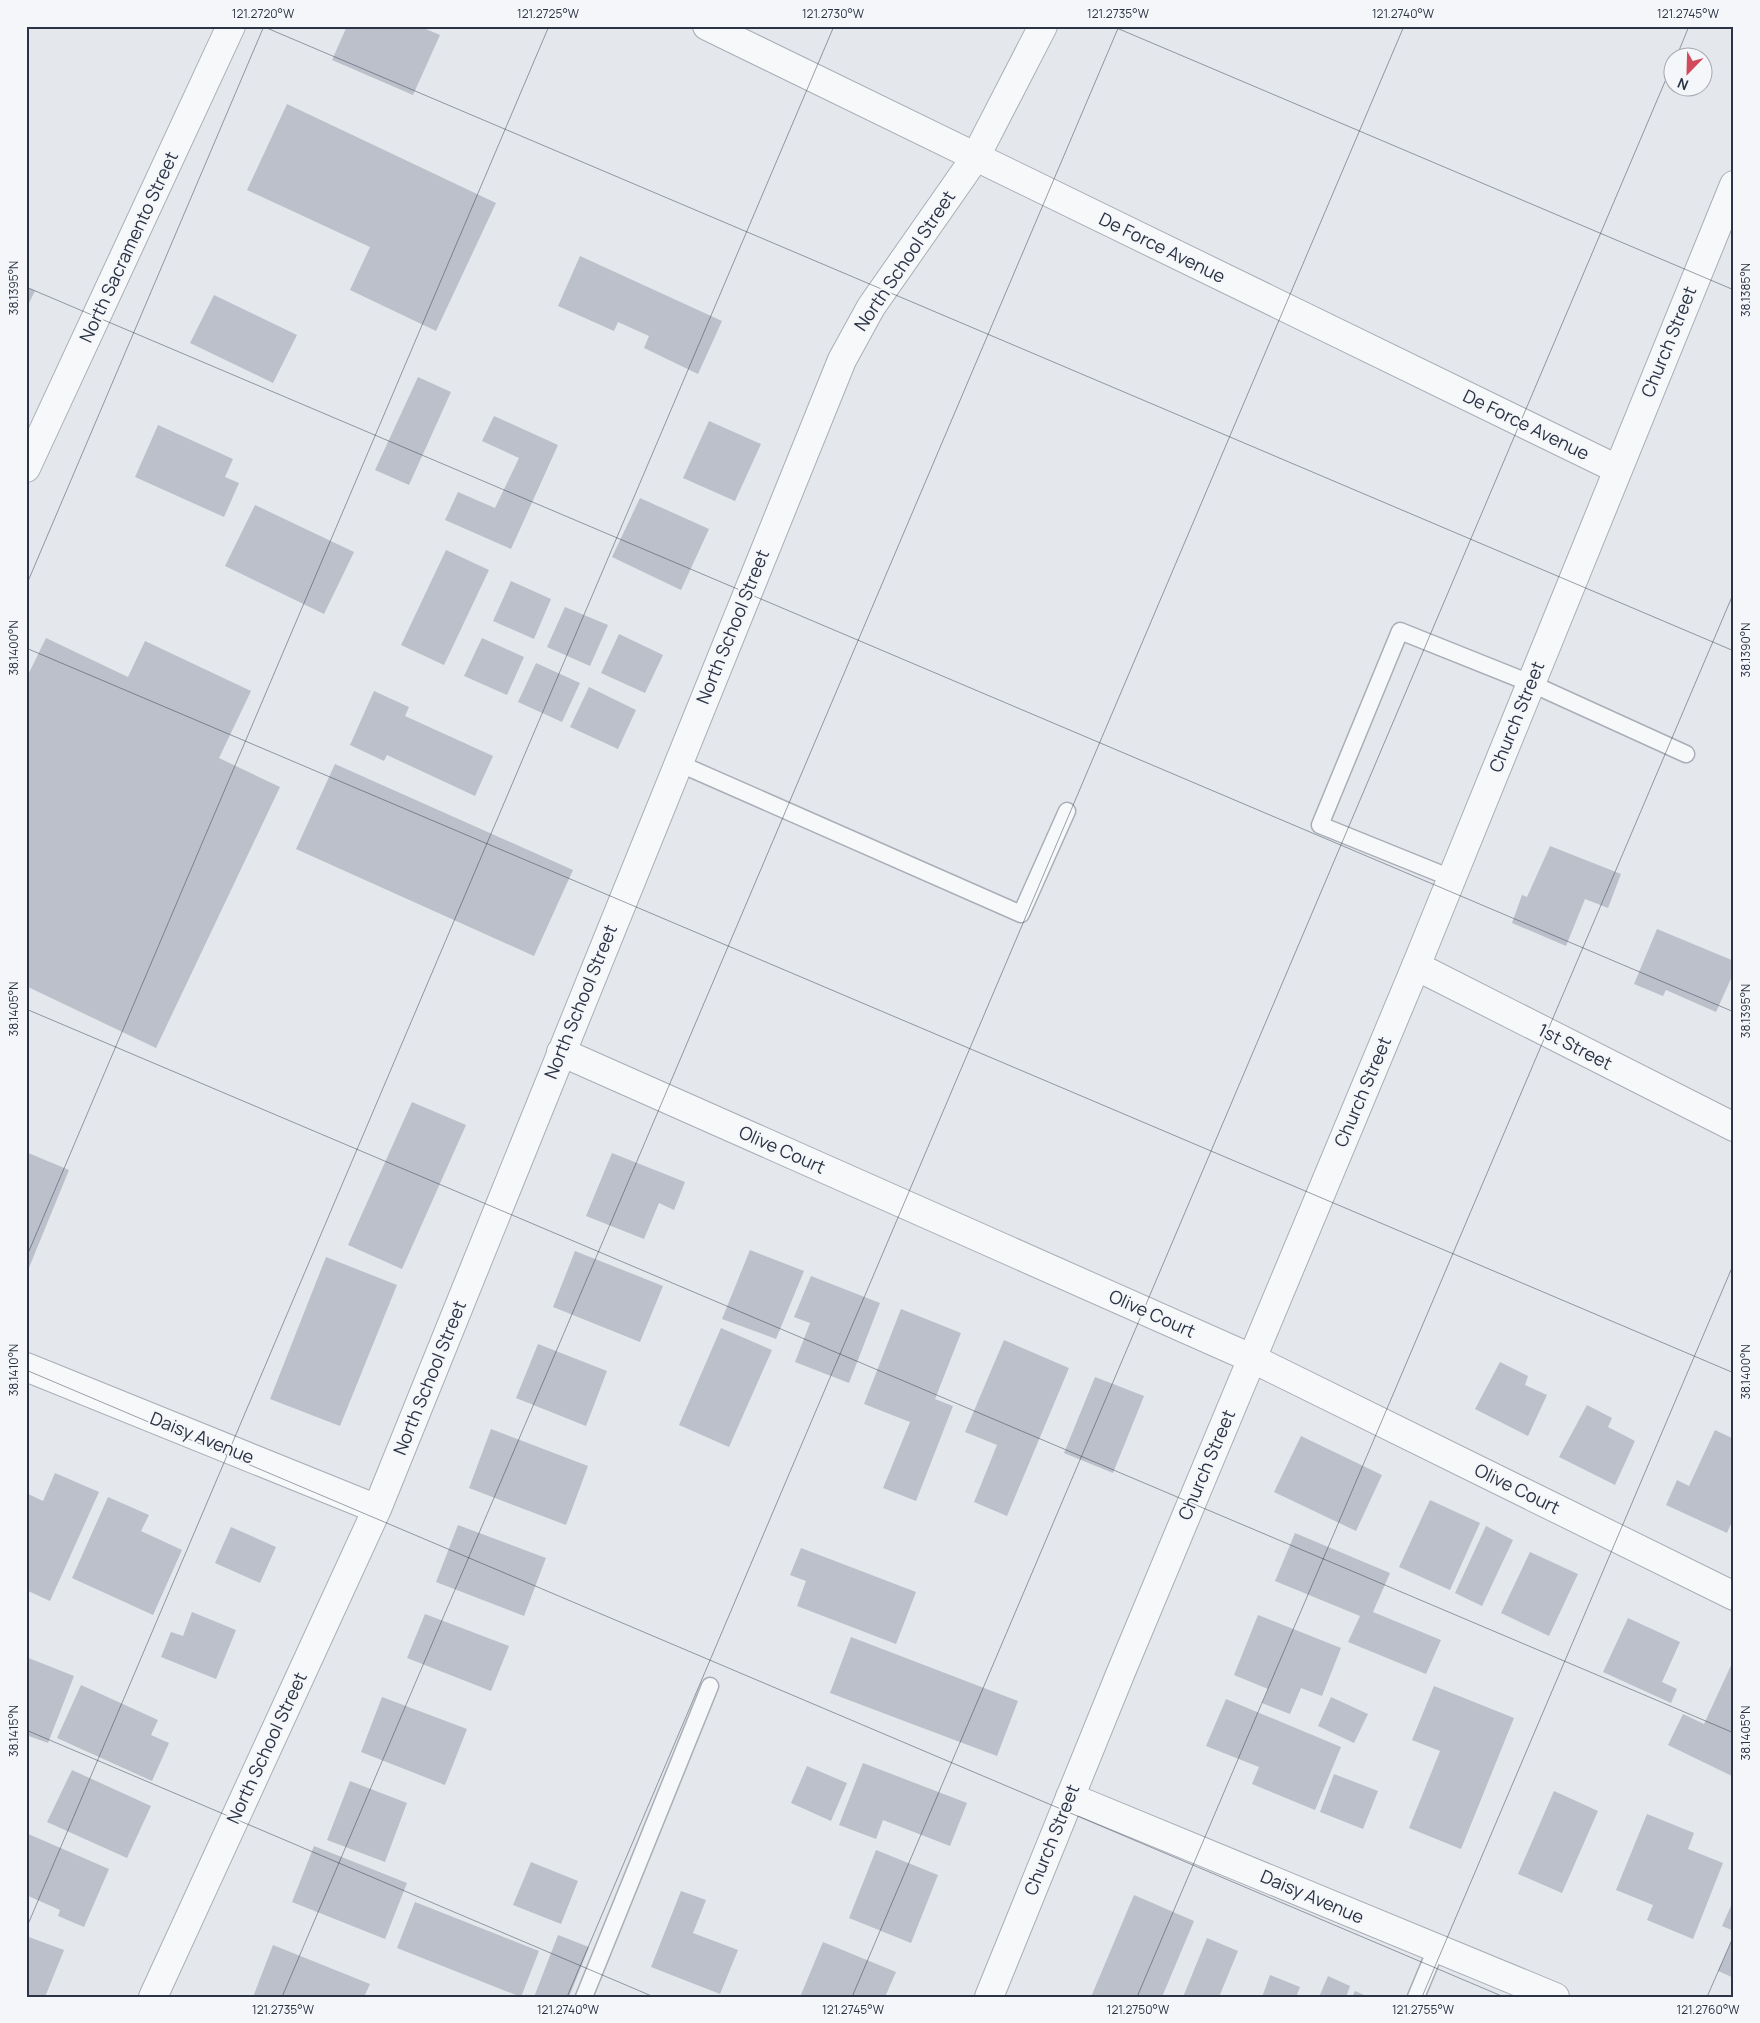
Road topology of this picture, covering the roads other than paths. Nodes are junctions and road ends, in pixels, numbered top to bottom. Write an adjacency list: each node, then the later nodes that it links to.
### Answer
1 (231, 26): 6 (street, North Sacramento Street)
2 (707, 26): 4 (street, De Force Avenue)
3 (1043, 26): 4 (street, North School Street)
4 (975, 158): 7 (street, De Force Avenue); 10 (street, North School Street)
5 (1734, 185): 7 (street, Church Street)
6 (26, 468)
7 (1617, 469): 8 (street, Church Street)
8 (1530, 683): 9 (lane); 12 (street, Church Street); 12 (lane)
9 (1686, 754)
10 (678, 764): 11 (lane); 14 (street, North School Street)
11 (1067, 811)
12 (1452, 878): 13 (street, Church Street)
13 (1416, 966): 15 (street, 1st Street); 16 (street, Church Street)
14 (561, 1052): 16 (street, Olive Court); 18 (street, North School Street)
15 (1734, 1127)
16 (1251, 1358): 19 (street, Olive Court); 21 (street, Church Street)
17 (26, 1367): 18 (street, Daisy Avenue)
18 (377, 1509): 23 (street, North School Street)
19 (1734, 1596)
20 (710, 1686): 24 (lane)
21 (1070, 1797): 22 (street, Daisy Avenue); 25 (street, Church Street)
22 (1436, 1949): 26 (lane); 27 (street, Daisy Avenue)
23 (153, 1997)
24 (584, 1997)
25 (989, 1997)
26 (1416, 1997)
27 (1555, 1997)

